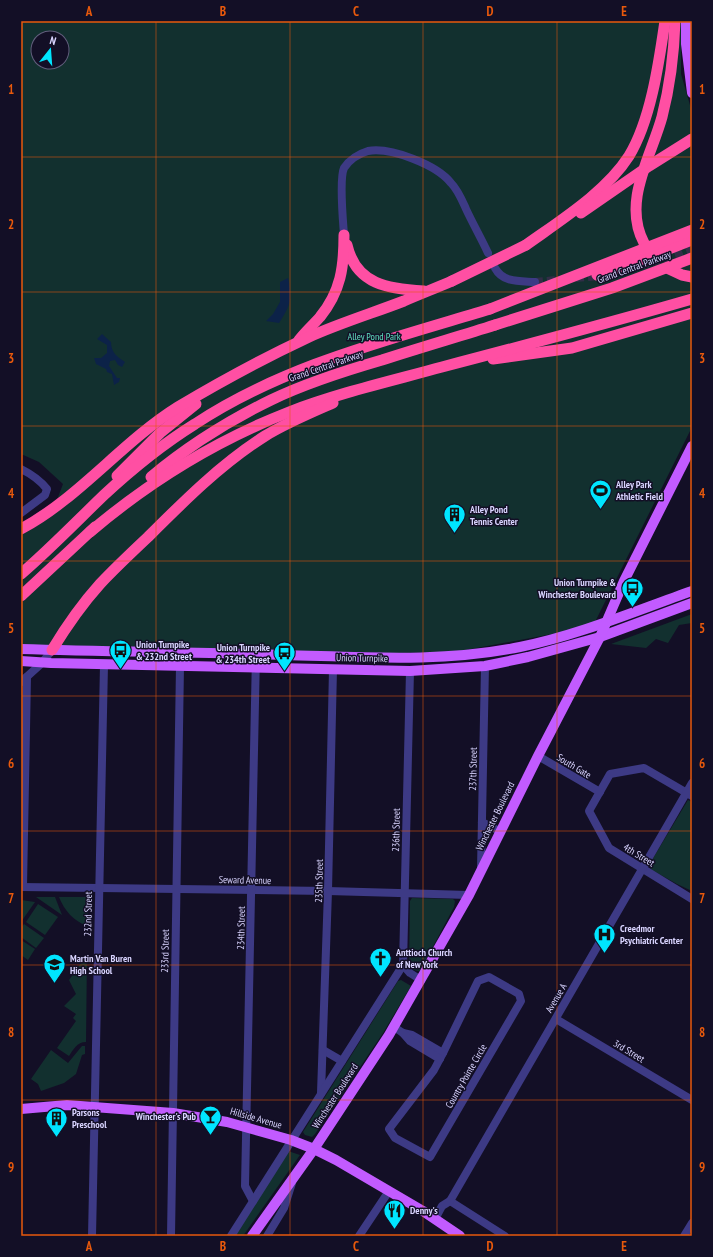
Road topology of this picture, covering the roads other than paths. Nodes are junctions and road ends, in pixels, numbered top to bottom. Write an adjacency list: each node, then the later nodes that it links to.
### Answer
1 (665, 21): 9 (highway)
2 (674, 21): 13 (highway)
3 (686, 21): 4 (main road)
4 (692, 93)
5 (692, 140): 9 (highway, bridge)
6 (692, 230): 17 (highway, bridge)
7 (344, 235): 10 (street); 15 (highway); 19 (highway)
8 (692, 240): 17 (highway, Grand Central Parkway, bridge)
9 (526, 244): 15 (highway, bridge)
10 (488, 253)
11 (692, 258): 26 (highway, Grand Central Parkway, bridge)
12 (495, 268): 14 (street)
13 (692, 277)
14 (535, 282)
15 (426, 292): 19 (highway)
16 (691, 299): 21 (highway)
17 (490, 309): 24 (highway, Grand Central Parkway)
18 (692, 313): 21 (highway)
19 (297, 343): 20 (highway)
20 (267, 358): 24 (highway); 28 (highway)
21 (445, 366): 22 (highway)
22 (386, 382): 26 (highway); 36 (highway)
23 (692, 446): 33 (main road, Winchester Boulevard)
24 (138, 461): 29 (highway, Grand Central Parkway)
25 (21, 469): 27 (street)
26 (152, 480): 31 (highway)
27 (21, 513)
28 (21, 529)
29 (21, 574)
30 (692, 591): 33 (main road, Union Turnpike)
31 (21, 596)
32 (692, 603): 34 (main road, Union Turnpike)
33 (606, 622): 34 (main road, Winchester Boulevard); 37 (main road, Union Turnpike)
34 (600, 637): 42 (main road, Union Turnpike); 47 (main road, Winchester Boulevard)
35 (21, 649): 36 (main road, Union Turnpike)
36 (52, 650): 37 (main road, Union Turnpike); 39 (street)
37 (256, 654): 43 (street, 234th Street)
38 (21, 661): 39 (main road, Union Turnpike)
39 (42, 663): 40 (main road, Union Turnpike); 46 (street)
40 (104, 665): 41 (main road, Union Turnpike); 56 (street, 232nd Street)
41 (180, 666): 43 (main road, Union Turnpike); 57 (street, 233rd Street)
42 (485, 666): 45 (main road, Union Turnpike); 51 (street, 237th Street)
43 (256, 668): 44 (main road, Union Turnpike); 58 (street, 234th Street)
44 (333, 669): 45 (main road, Union Turnpike); 59 (street, 235th Street)
45 (410, 671): 60 (street, 236th Street)
46 (24, 680): 55 (street)
47 (538, 756): 49 (street, South Gate); 52 (main road, Winchester Boulevard)
48 (692, 783): 50 (street, Avenue A)
49 (600, 792): 50 (street); 53 (street, 4th Street)
50 (689, 795): 53 (street, Avenue A)
51 (482, 822): 52 (street); 54 (street, 237th Street)
52 (501, 832): 54 (main road, Winchester Boulevard)
53 (642, 869): 62 (street, 4th Street); 65 (street, Avenue A)
54 (481, 872): 61 (main road, Winchester Boulevard)
55 (22, 887): 56 (street, Seward Avenue)
56 (99, 888): 57 (street, Seward Avenue); 72 (street, 232nd Street)
57 (176, 888): 58 (street, Seward Avenue); 74 (street, 233rd Street)
58 (252, 890): 59 (street, Seward Avenue); 75 (street, 234th Street)
59 (328, 891): 60 (street, Seward Avenue); 67 (street, 235th Street)
60 (405, 894): 61 (street, Seward Avenue); 63 (street, 236th Street)
61 (469, 895): 64 (main road, Winchester Boulevard)
62 (692, 898)
63 (403, 965): 64 (street); 69 (street, Winchester Boulevard)
64 (421, 980): 66 (main road, Winchester Boulevard)
65 (556, 1019): 71 (street, 3rd Street); 81 (street, Avenue A)
66 (398, 1030): 68 (street); 77 (main road, Winchester Boulevard)
67 (323, 1050): 69 (street); 70 (street, 235th Street)
68 (442, 1056): 68 (street, Country Pointe Circle)
69 (342, 1061): 70 (street, Winchester Boulevard)
70 (321, 1093): 76 (street, Winchester Boulevard)
71 (692, 1100)
72 (94, 1106): 73 (main road, Hillside Avenue); 74 (main road, Hillside Avenue); 85 (street, 232nd Street)
73 (21, 1109)
74 (173, 1113): 75 (main road, Hillside Avenue); 86 (street, 233rd Street)
75 (247, 1128): 76 (main road, Hillside Avenue); 80 (street, 234th Street)
76 (291, 1140): 77 (main road, Hillside Avenue); 80 (street, Winchester Boulevard)
77 (314, 1149): 78 (main road, Winchester Boulevard); 79 (main road, Hillside Avenue)
78 (292, 1182): 88 (main road, Winchester Boulevard); 89 (street, Winchester Boulevard)
79 (389, 1190): 82 (main road, Hillside Avenue); 90 (street)
80 (253, 1201): 87 (street, Winchester Boulevard)
81 (450, 1202): 82 (street, Avenue A); 91 (street)
82 (435, 1219): 84 (main road, Hillside Avenue)
83 (692, 1223): 92 (street)
84 (456, 1235)
85 (92, 1236)
86 (171, 1236)
87 (231, 1236)
88 (252, 1236)
89 (267, 1236)
90 (359, 1236)
91 (504, 1236)
92 (684, 1236)

